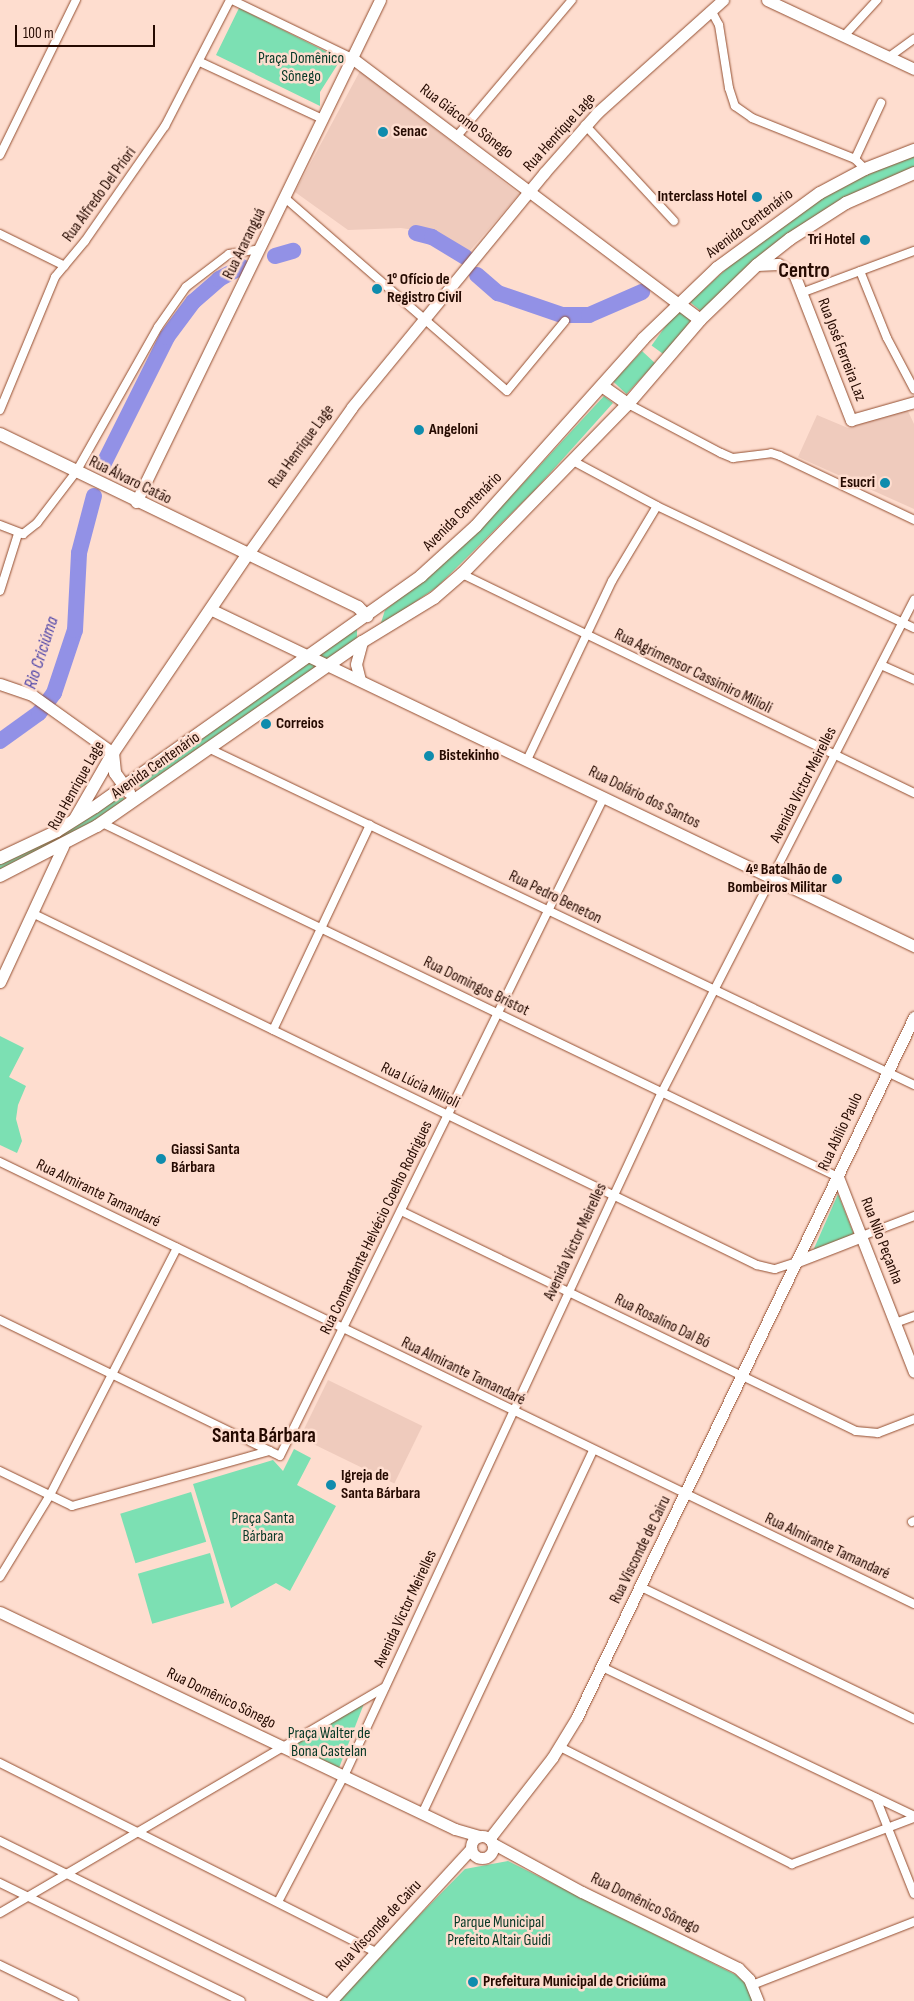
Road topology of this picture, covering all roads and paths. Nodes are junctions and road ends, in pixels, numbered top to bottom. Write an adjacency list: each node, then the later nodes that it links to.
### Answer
1 (76, 0): 20 (street)
2 (231, 0): 12 (street); 13 (street, Rua Alfredo Del Priori)
3 (380, 0): 12 (street, Rua Araranguá)
4 (572, 0): 18 (street)
5 (723, 0): 8 (street, Rua Henrique Lage)
6 (767, 0): 9 (street)
7 (877, 0): 9 (street)
8 (712, 12): 17 (street, Rua Henrique Lage); 21 (street)
9 (844, 36): 11 (street)
10 (914, 39): 11 (street)
11 (889, 57): 14 (street)
12 (352, 58): 16 (street, Rua Araranguá); 18 (street, Rua Giácomo Sônego)
13 (200, 62): 16 (street); 31 (street, Rua Alfredo Del Priori)
14 (914, 69)
15 (881, 103): 21 (street)
16 (323, 119): 25 (street, Rua Araranguá)
17 (585, 125): 24 (street, Rua Henrique Lage); 26 (street)
18 (457, 136): 24 (street, Rua Giácomo Sônego)
19 (914, 150): 22 (main road, Avenida Centenário)
20 (0, 155)
21 (855, 159): 22 (street)
22 (865, 169): 34 (main road, Avenida Centenário)
23 (914, 173): 30 (main road, Avenida Centenário)
24 (530, 190): 34 (street, Rua Giácomo Sônego); 35 (street, Rua Henrique Lage)
25 (285, 198): 28 (street, Rua Araranguá); 35 (street)
26 (674, 221)
27 (0, 234): 31 (street)
28 (260, 249): 45 (street); 46 (street, Rua Araranguá)
29 (914, 251): 32 (street)
30 (757, 265): 33 (street, Rua José Ferreira Laz); 36 (main road, Avenida Centenário)
31 (65, 266): 42 (street, Rua Alfredo Del Priori)
32 (860, 271): 33 (street); 39 (street)
33 (801, 292): 40 (street, Rua José Ferreira Laz)
34 (679, 304): 36 (main road); 38 (main road, Avenida Centenário)
35 (424, 319): 37 (street); 51 (street, Rua Henrique Lage)
36 (700, 320): 41 (main road, Avenida Centenário)
37 (565, 321)
38 (602, 386): 41 (main road); 56 (main road, Avenida Centenário)
39 (914, 389)
40 (914, 402)
41 (628, 404): 44 (main road, Avenida Centenário); 48 (street)
42 (0, 410)
43 (0, 434): 45 (main road, Rua Álvaro Catão)
44 (573, 461): 47 (street); 52 (main road, Avenida Centenário)
45 (76, 472): 46 (main road, Rua Álvaro Catão); 50 (street)
46 (136, 502): 51 (main road, Rua Álvaro Catão)
47 (657, 506): 57 (street); 59 (street)
48 (914, 520)
49 (0, 525): 50 (street)
50 (18, 534): 53 (street)
51 (247, 555): 55 (main road, Rua Henrique Lage); 56 (main road, Rua Álvaro Catão)
52 (462, 574): 59 (street, Rua Agrimensor Cassimiro Milioli); 60 (main road, Avenida Centenário)
53 (0, 591)
54 (914, 600): 57 (street, Avenida Victor Meirelles)
55 (210, 609): 61 (street, Rua Dolário dos Santos); 68 (main road, Rua Henrique Lage)
56 (367, 611): 60 (main road); 61 (main road, Avenida Centenário)
57 (903, 622): 58 (street); 62 (street, Avenida Victor Meirelles)
58 (914, 628)
59 (586, 635): 69 (street, Rua Agrimensor Cassimiro Milioli); 70 (street)
60 (362, 642): 63 (main road, Avenida Centenário); 64 (street)
61 (309, 656): 63 (street, Rua Dolário dos Santos); 71 (main road, Avenida Centenário)
62 (881, 665): 65 (street); 69 (street, Avenida Victor Meirelles)
63 (330, 666): 64 (street, Rua Dolário dos Santos); 67 (main road, Avenida Centenário)
64 (360, 680): 70 (street, Rua Dolário dos Santos)
65 (914, 680)
66 (0, 684): 68 (street)
67 (210, 748): 74 (main road, Avenida Centenário); 77 (street, Rua Pedro Beneton)
68 (113, 752): 71 (main road); 75 (main road, Rua Henrique Lage)
69 (834, 756): 72 (street, Rua Agrimensor Cassimiro Milioli); 81 (street, Avenida Victor Meirelles)
70 (527, 760): 73 (street, Rua Dolário dos Santos)
71 (123, 788): 74 (main road); 75 (main road, Avenida Centenário)
72 (914, 793)
73 (604, 797): 81 (street, Rua Dolário dos Santos); 82 (street, Rua Comandante Helvécio Coelho Rodrigues)
74 (139, 799): 76 (main road, Avenida Centenário)
75 (74, 822): 78 (main road, Rua Henrique Lage); 79 (main road, Avenida Centenário)
76 (102, 822): 78 (main road, Avenida Centenário); 84 (street, Rua Domingos Bristot)
77 (370, 825): 82 (street, Rua Pedro Beneton); 84 (street)
78 (63, 846): 80 (main road, Avenida Centenário); 83 (street, Rua Henrique Lage)
79 (0, 858)
80 (0, 876)
81 (773, 878): 85 (street, Rua Dolário dos Santos); 87 (street, Avenida Victor Meirelles)
82 (549, 911): 87 (street, Rua Pedro Beneton); 88 (street, Rua Comandante Helvécio Coelho Rodrigues)
83 (32, 913): 86 (street, Rua Henrique Lage); 90 (street, Rua Lúcia Milioli)
84 (321, 928): 88 (street, Rua Domingos Bristot); 90 (street)
85 (914, 946)
86 (0, 982)
87 (713, 990): 91 (street, Rua Pedro Beneton); 93 (street, Avenida Victor Meirelles)
88 (498, 1014): 93 (street, Rua Domingos Bristot); 94 (street, Rua Comandante Helvécio Coelho Rodrigues)
89 (914, 1017): 91 (street, Rua Abílio Paulo)
90 (273, 1030): 94 (street, Rua Lúcia Milioli)
91 (887, 1073): 92 (street, Rua Pedro Beneton); 96 (street, Rua Abílio Paulo)
92 (914, 1085)
93 (662, 1092): 96 (street, Rua Domingos Bristot); 97 (street, Avenida Victor Meirelles)
94 (448, 1116): 97 (street, Rua Lúcia Milioli); 98 (street, Rua Comandante Helvécio Coelho Rodrigues)
95 (0, 1162): 101 (street, Rua Almirante Tamandaré)
96 (838, 1177): 100 (street, Rua Nilo Peçanha); 102 (street, Rua Abílio Paulo)
97 (612, 1195): 102 (street, Rua Lúcia Milioli); 103 (street, Avenida Victor Meirelles)
98 (401, 1211): 103 (street, Rua Rosalino Dal Bó); 107 (street, Rua Comandante Helvécio Coelho Rodrigues)
99 (914, 1216): 100 (street)
100 (862, 1236): 102 (street); 106 (street, Rua Nilo Peçanha)
101 (177, 1248): 107 (street, Rua Almirante Tamandaré); 109 (street)
102 (798, 1261): 110 (street, Rua Visconde de Cairu)
103 (569, 1292): 110 (street, Rua Rosalino Dal Bó); 111 (street, Avenida Victor Meirelles)
104 (914, 1316): 106 (street)
105 (0, 1320): 109 (street)
106 (895, 1323): 108 (street, Rua Nilo Peçanha)
107 (343, 1329): 111 (street, Rua Almirante Tamandaré); 114 (street, Rua Comandante Helvécio Coelho Rodrigues)
108 (914, 1372)
109 (112, 1374): 114 (street); 116 (street)
110 (743, 1376): 112 (street, Rua Rosalino Dal Bó); 117 (street, Rua Visconde de Cairu)
111 (513, 1411): 113 (street, Rua Almirante Tamandaré); 123 (street, Avenida Victor Meirelles)
112 (914, 1419)
113 (592, 1450): 117 (street, Rua Almirante Tamandaré); 130 (street)
114 (269, 1451): 116 (street)
115 (0, 1471): 116 (street)
116 (50, 1495): 118 (street)
117 (686, 1495): 119 (street, Rua Visconde de Cairu); 120 (street, Rua Almirante Tamandaré)
118 (0, 1577)
119 (641, 1587): 122 (street, Rua Visconde de Cairu); 124 (street)
120 (914, 1604)
121 (0, 1612): 125 (street, Rua Domênico Sônego)
122 (602, 1667): 126 (street, Rua Visconde de Cairu); 129 (street)
123 (385, 1687): 125 (street); 128 (street, Avenida Victor Meirelles)
124 (914, 1719)
125 (282, 1747): 128 (street, Rua Domênico Sônego); 134 (street)
126 (560, 1747): 132 (street); 135 (street, Rua Visconde de Cairu)
127 (0, 1763): 134 (street)
128 (344, 1776): 130 (street, Rua Domênico Sônego); 145 (street, Avenida Victor Meirelles)
129 (876, 1798): 131 (street); 132 (street)
130 (422, 1814): 133 (street, Rua Domênico Sônego)
131 (914, 1817): 132 (street)
132 (888, 1828): 143 (street)
133 (455, 1829): 135 (street, Rua Domênico Sônego); 137 (street, Rua Domênico Sônego)
134 (138, 1832): 141 (street); 145 (street)
135 (487, 1839): 137 (street, Rua Visconde de Cairu); 138 (street); 139 (street, Rua Domênico Sônego)
136 (0, 1841): 141 (street)
137 (471, 1848): 138 (street, Rua Domênico Sônego); 140 (street, Rua Visconde de Cairu)
138 (483, 1857): 139 (street, Rua Domênico Sônego); 140 (street, Rua Visconde de Cairu)
139 (519, 1860): 150 (street, Rua Domênico Sônego)
140 (451, 1872): 148 (street, Rua Visconde de Cairu)
141 (68, 1874): 144 (street); 153 (street)
142 (0, 1883): 144 (street)
143 (914, 1894)
144 (28, 1896): 146 (street); 152 (street)
145 (278, 1902): 148 (street)
146 (0, 1913)
147 (914, 1922): 150 (street)
148 (378, 1953): 154 (street, Rua Visconde de Cairu)
149 (0, 1965): 151 (street)
150 (752, 1985): 155 (street)
151 (74, 2001)
152 (240, 2001)
153 (324, 2001)
154 (331, 2001)
155 (758, 2001)

